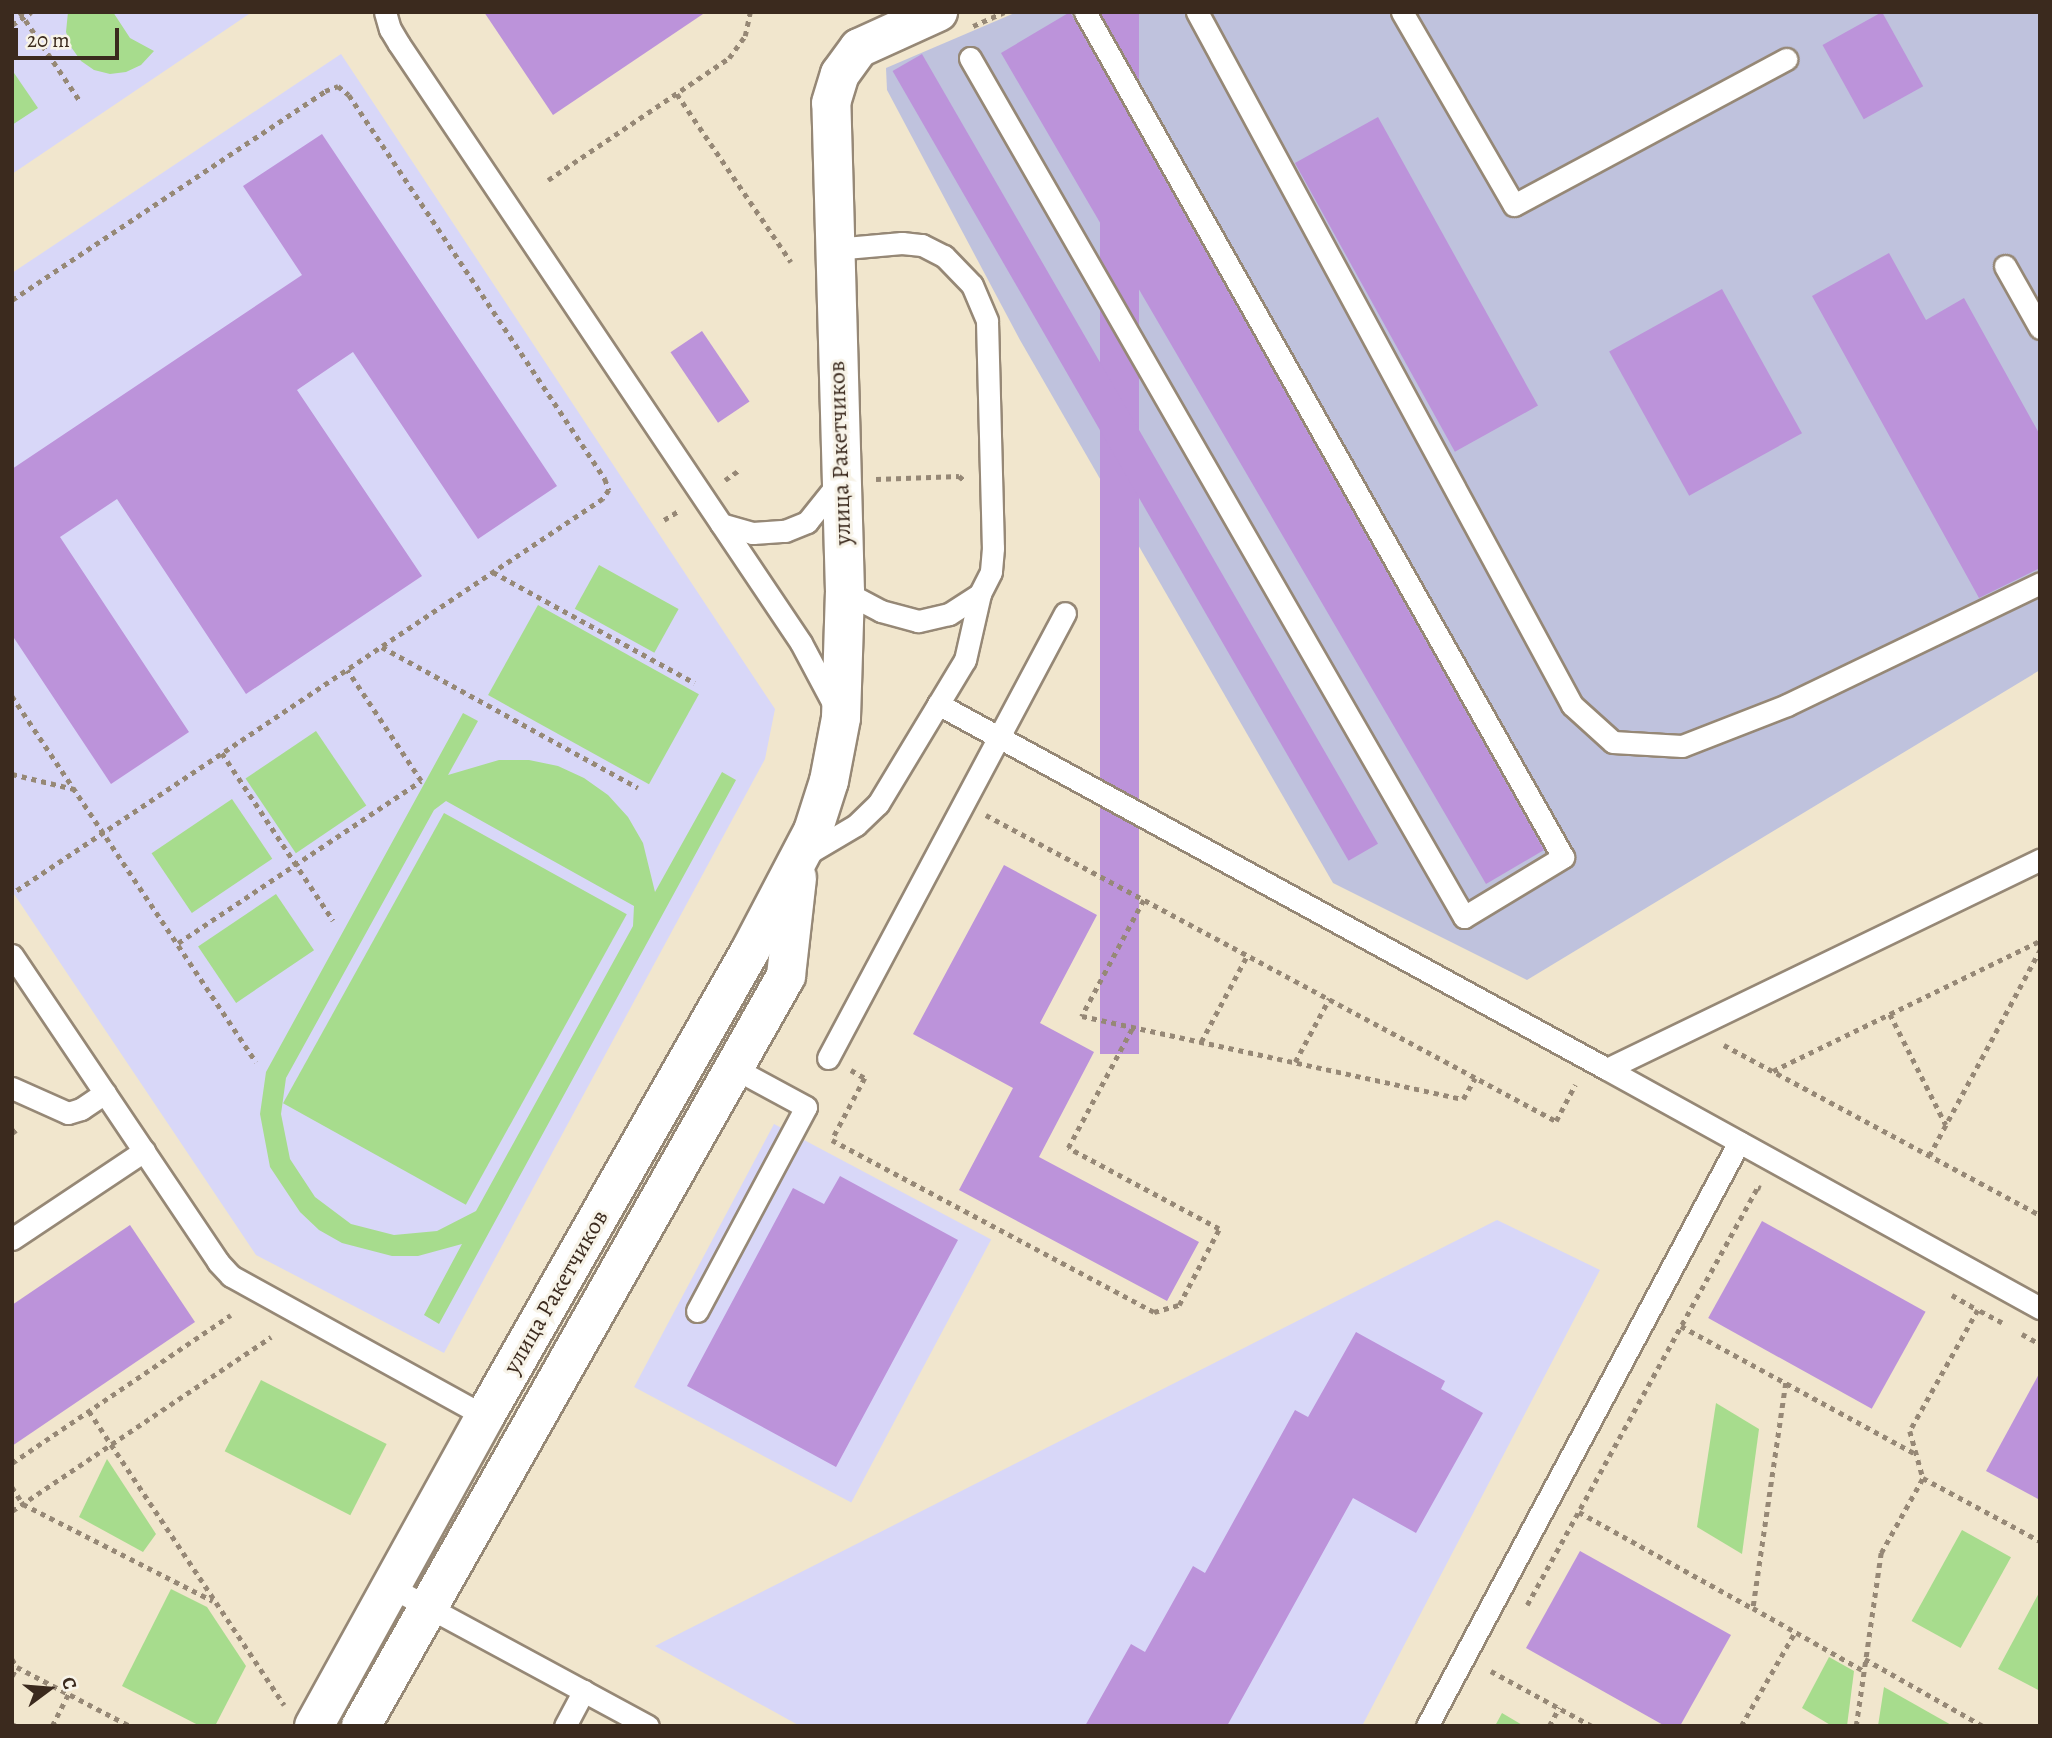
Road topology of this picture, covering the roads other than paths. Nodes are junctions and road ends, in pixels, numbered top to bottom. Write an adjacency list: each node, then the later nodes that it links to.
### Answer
1 (385, 12): 12 (lane)
2 (1085, 12): 6 (lane)
3 (1197, 12): 13 (lane)
4 (1402, 12): 7 (lane)
5 (953, 20): 8 (street, улица Ракетчиков)
6 (970, 58)
7 (1786, 59)
8 (834, 249): 11 (street, улица Ракетчиков); 15 (lane)
9 (2005, 266): 10 (lane)
10 (2040, 328)
11 (856, 473): 12 (lane); 14 (street, улица Ракетчиков)
12 (721, 524): 18 (lane)
13 (2040, 583)
14 (845, 592): 15 (lane); 18 (street, улица Ракетчиков)
15 (980, 594): 17 (lane)
16 (1065, 613): 19 (lane)
17 (938, 704): 19 (lane); 20 (lane)
18 (841, 718): 20 (street, улица Ракетчиков)
19 (999, 737): 23 (lane); 24 (lane)
20 (799, 859): 25 (street, улица Ракетчиков); 33 (street, улица Ракетчиков)
21 (2040, 860): 24 (lane)
22 (12, 955): 27 (lane)
23 (828, 1058)
24 (1598, 1064): 28 (lane)
25 (734, 1068): 32 (lane); 35 (street, улица Ракетчиков)
26 (12, 1088): 27 (lane)
27 (105, 1093): 29 (lane)
28 (1739, 1142): 31 (lane); 41 (lane)
29 (144, 1151): 30 (lane); 33 (lane)
30 (12, 1239)
31 (2040, 1308)
32 (697, 1311)
33 (485, 1416): 34 (street, улица Ракетчиков)
34 (391, 1587): 35 (lane); 37 (street, улица Ракетчиков)
35 (428, 1607): 36 (lane); 38 (street, улица Ракетчиков)
36 (584, 1691): 39 (lane); 40 (lane)
37 (303, 1721)
38 (360, 1726)
39 (565, 1726)
40 (648, 1726)
41 (1427, 1726)

